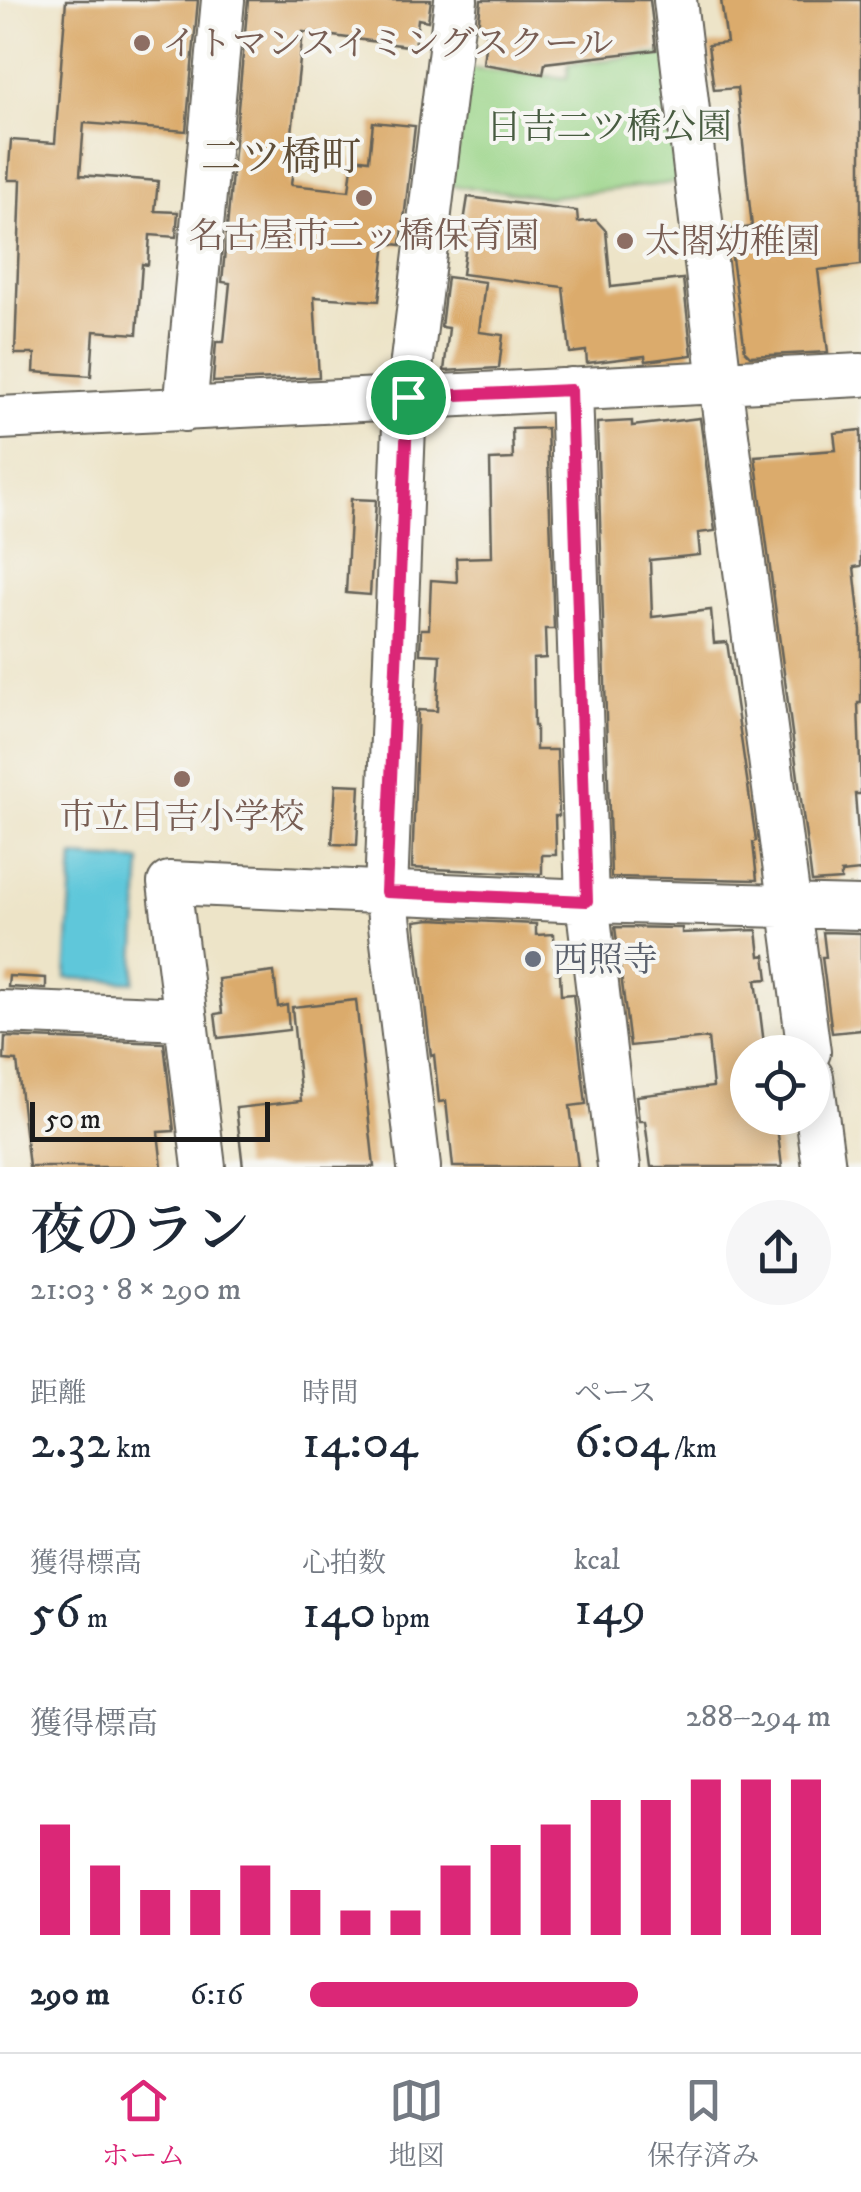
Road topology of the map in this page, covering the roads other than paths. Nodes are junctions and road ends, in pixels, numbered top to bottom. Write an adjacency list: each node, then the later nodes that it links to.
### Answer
1 (223, 0): 8 (street)
2 (456, 0): 7 (street)
3 (675, 0): 5 (street)
4 (861, 375): 5 (street)
5 (720, 382): 6 (street); 12 (street)
6 (571, 390): 7 (street); 11 (street)
7 (408, 397): 8 (street); 10 (street)
8 (185, 410): 9 (street)
9 (0, 418)
10 (386, 892): 11 (street); 15 (street); 19 (street)
11 (587, 901): 12 (street); 20 (street)
12 (790, 908): 13 (street); 16 (street)
13 (861, 908)
14 (0, 1012): 15 (street)
15 (186, 1020): 18 (street)
16 (807, 1035)
17 (820, 1135): 21 (street)
18 (204, 1167)
19 (418, 1167)
20 (620, 1167)
21 (824, 1167)

